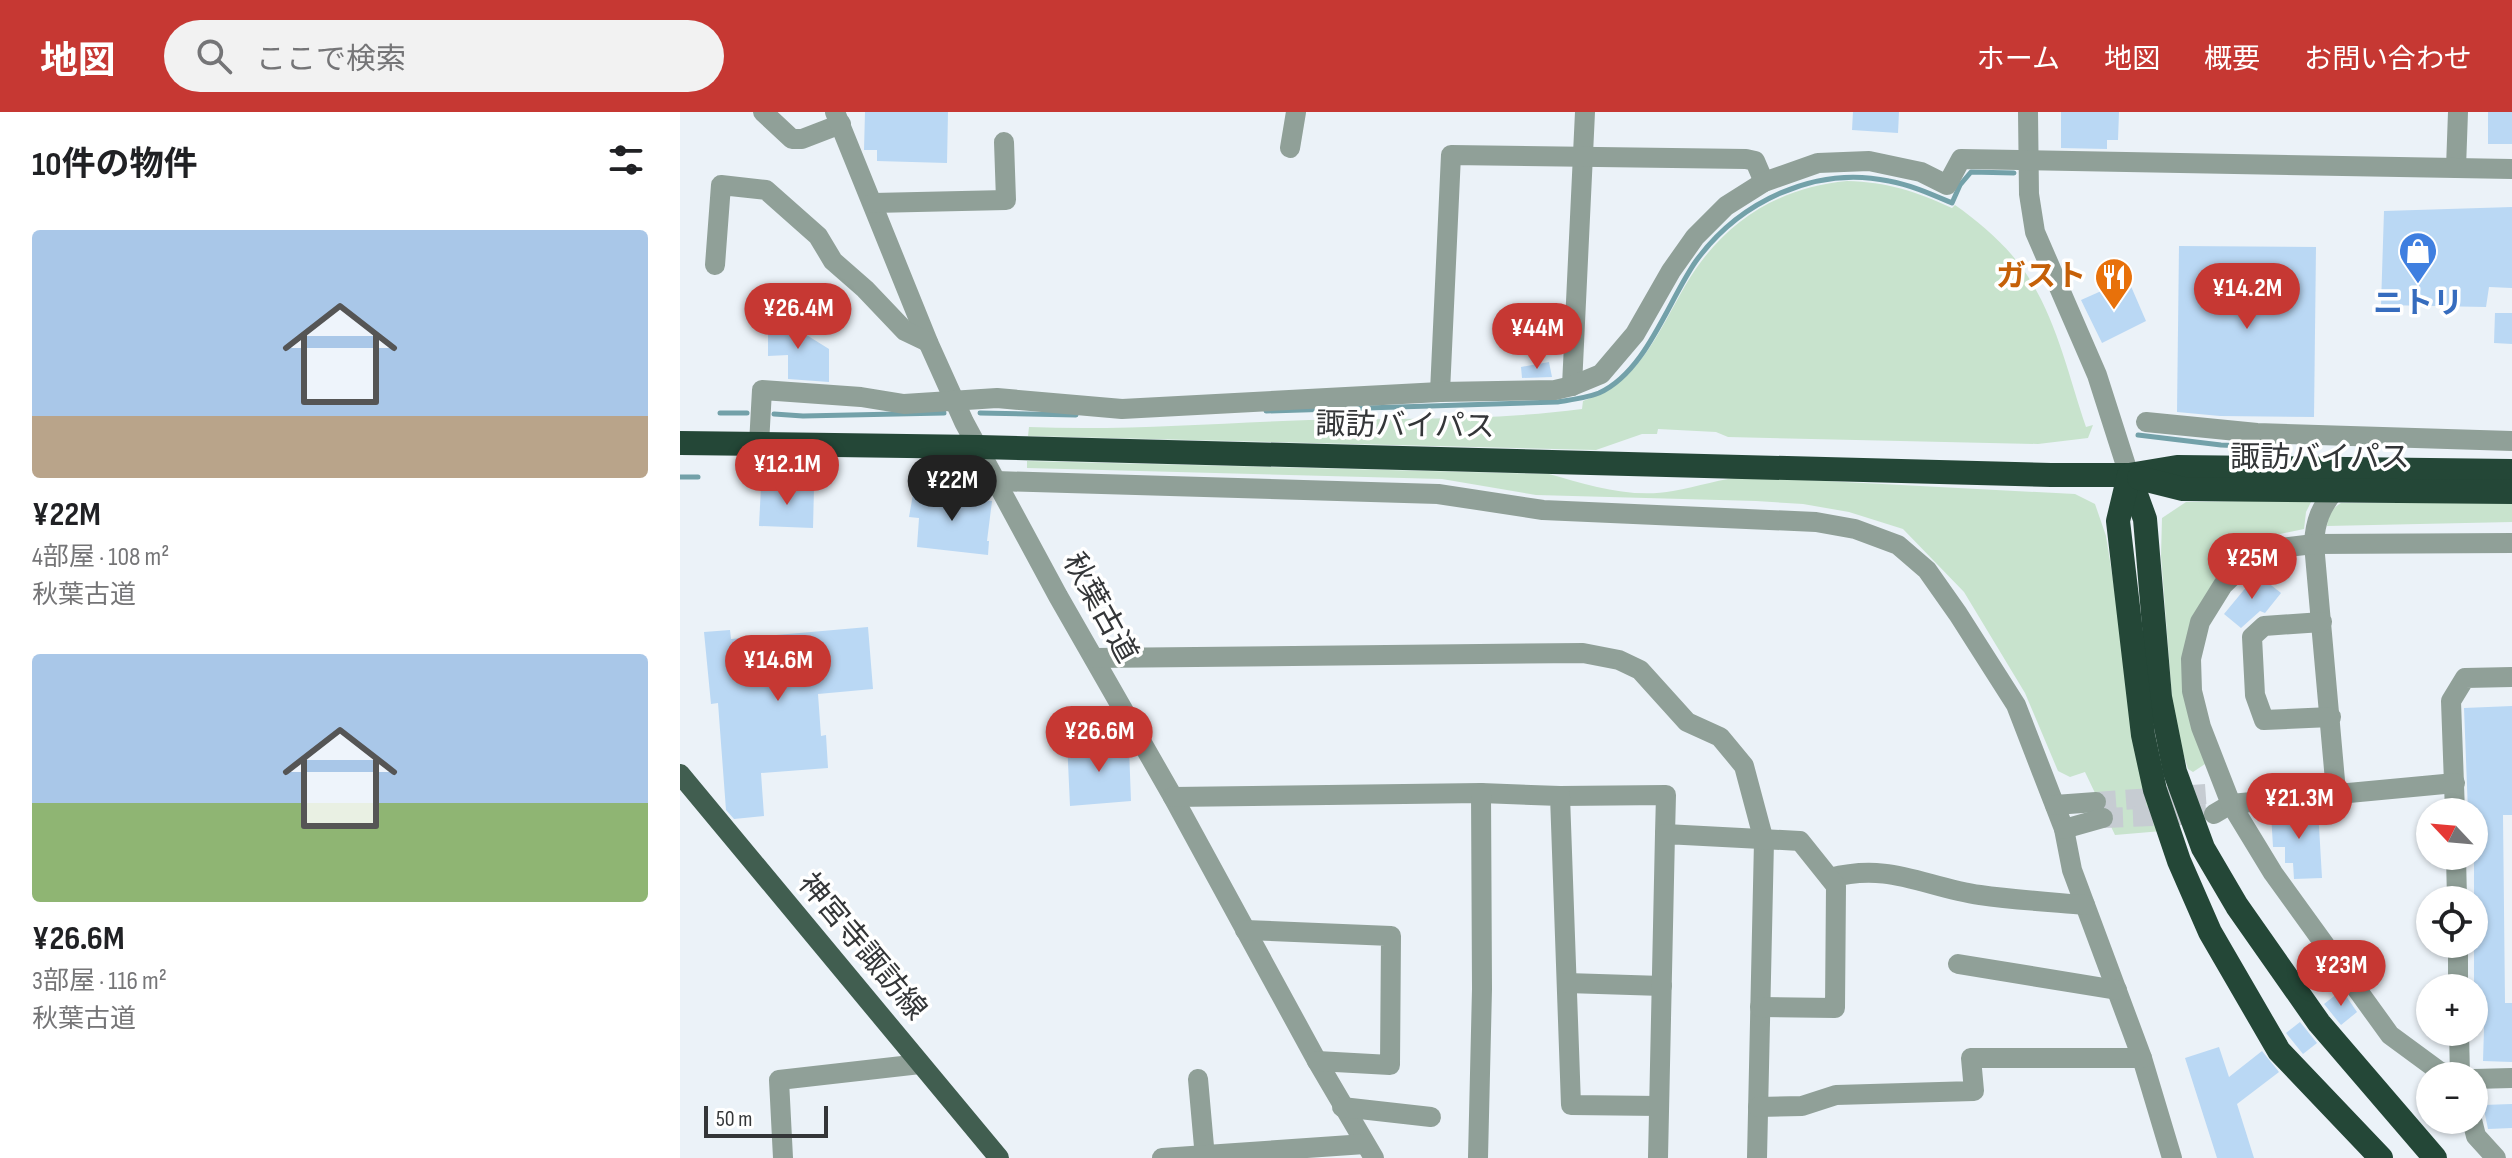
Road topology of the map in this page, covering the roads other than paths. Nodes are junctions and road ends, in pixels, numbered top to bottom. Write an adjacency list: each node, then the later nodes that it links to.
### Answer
1 (763, 112): 6 (street)
2 (1296, 112): 8 (street)
3 (1585, 112): 9 (street)
4 (2028, 112): 10 (street)
5 (2458, 112): 11 (street)
6 (838, 118): 14 (street, 秋葉古道)
7 (1004, 142): 14 (street)
8 (1290, 148)
9 (1583, 157): 13 (street); 17 (street); 18 (street)
10 (2029, 159): 11 (street); 13 (street); 28 (street)
11 (2456, 168): 12 (street)
12 (2512, 169)
13 (1764, 182): 17 (street)
14 (873, 203): 16 (street, 秋葉古道)
15 (715, 265): 16 (street)
16 (928, 342): 19 (street, 秋葉古道)
17 (1572, 386): 18 (street)
18 (1440, 392): 19 (street)
19 (956, 400): 24 (street); 25 (street, 秋葉古道)
20 (2146, 422): 21 (street)
21 (2404, 434): 22 (street); 26 (street)
22 (2512, 441)
23 (680, 443): 24 (highway, 諏訪バイパス)
24 (759, 444): 25 (highway, 諏訪バイパス)
25 (979, 447): 28 (highway, 諏訪バイパス); 29 (street, 秋葉古道)
26 (2403, 470): 27 (highway, 諏訪バイパス); 28 (highway, 諏訪バイパス)
27 (2512, 471)
28 (2129, 475): 30 (highway, 諏訪バイパス); 79 (highway); 80 (highway)
29 (996, 481): 35 (street, 秋葉古道); 46 (street)
30 (2335, 490): 31 (highway, 諏訪バイパス); 33 (street)
31 (2512, 492)
32 (2512, 543): 33 (street)
33 (2314, 544): 34 (street); 45 (street)
34 (2322, 622): 37 (street); 37 (street)
35 (1094, 658): 43 (street, 秋葉古道); 49 (street)
36 (2512, 677): 39 (street)
37 (2331, 717): 40 (street)
38 (680, 774): 61 (main road, 神宮寺諏訪線)
39 (2455, 783): 40 (street); 44 (street)
40 (2336, 792): 45 (street)
41 (1481, 793): 42 (street); 43 (street); 75 (street)
42 (1560, 796): 48 (street); 54 (street)
43 (1173, 797): 52 (street, 秋葉古道)
44 (2455, 798)
45 (2219, 800): 60 (street)
46 (2055, 805): 47 (street); 47 (street)
47 (2064, 829): 51 (street)
48 (1665, 834): 49 (street); 55 (street)
49 (1764, 841): 50 (street); 57 (street)
50 (1830, 878): 51 (street); 57 (street)
51 (2085, 905): 56 (street)
52 (1245, 930): 59 (street, 秋葉古道); 59 (street)
53 (1958, 964): 56 (street)
54 (1567, 983): 55 (street); 65 (street)
55 (1662, 986): 65 (street)
56 (2117, 990): 58 (street)
57 (1760, 1007): 67 (street)
58 (2142, 1058): 67 (street); 78 (street)
59 (1317, 1061): 66 (street, 秋葉古道)
60 (2427, 1062)
61 (920, 1064): 72 (street); 73 (main road, 神宮寺諏訪線)
62 (2512, 1078): 64 (street)
63 (1198, 1079): 71 (street)
64 (2488, 1079)
65 (1659, 1106): 76 (street)
66 (1342, 1107): 68 (street); 70 (street, 秋葉古道)
67 (1758, 1107): 77 (street)
68 (1431, 1117)
69 (2476, 1134): 81 (street)
70 (1370, 1151): 71 (street)
71 (1205, 1157): 74 (street)
72 (783, 1158)
73 (999, 1158)
74 (1162, 1158)
75 (1478, 1158)
76 (1658, 1158)
77 (1757, 1158)
78 (2172, 1158)
79 (2381, 1158)
80 (2435, 1158)
81 (2496, 1158)

